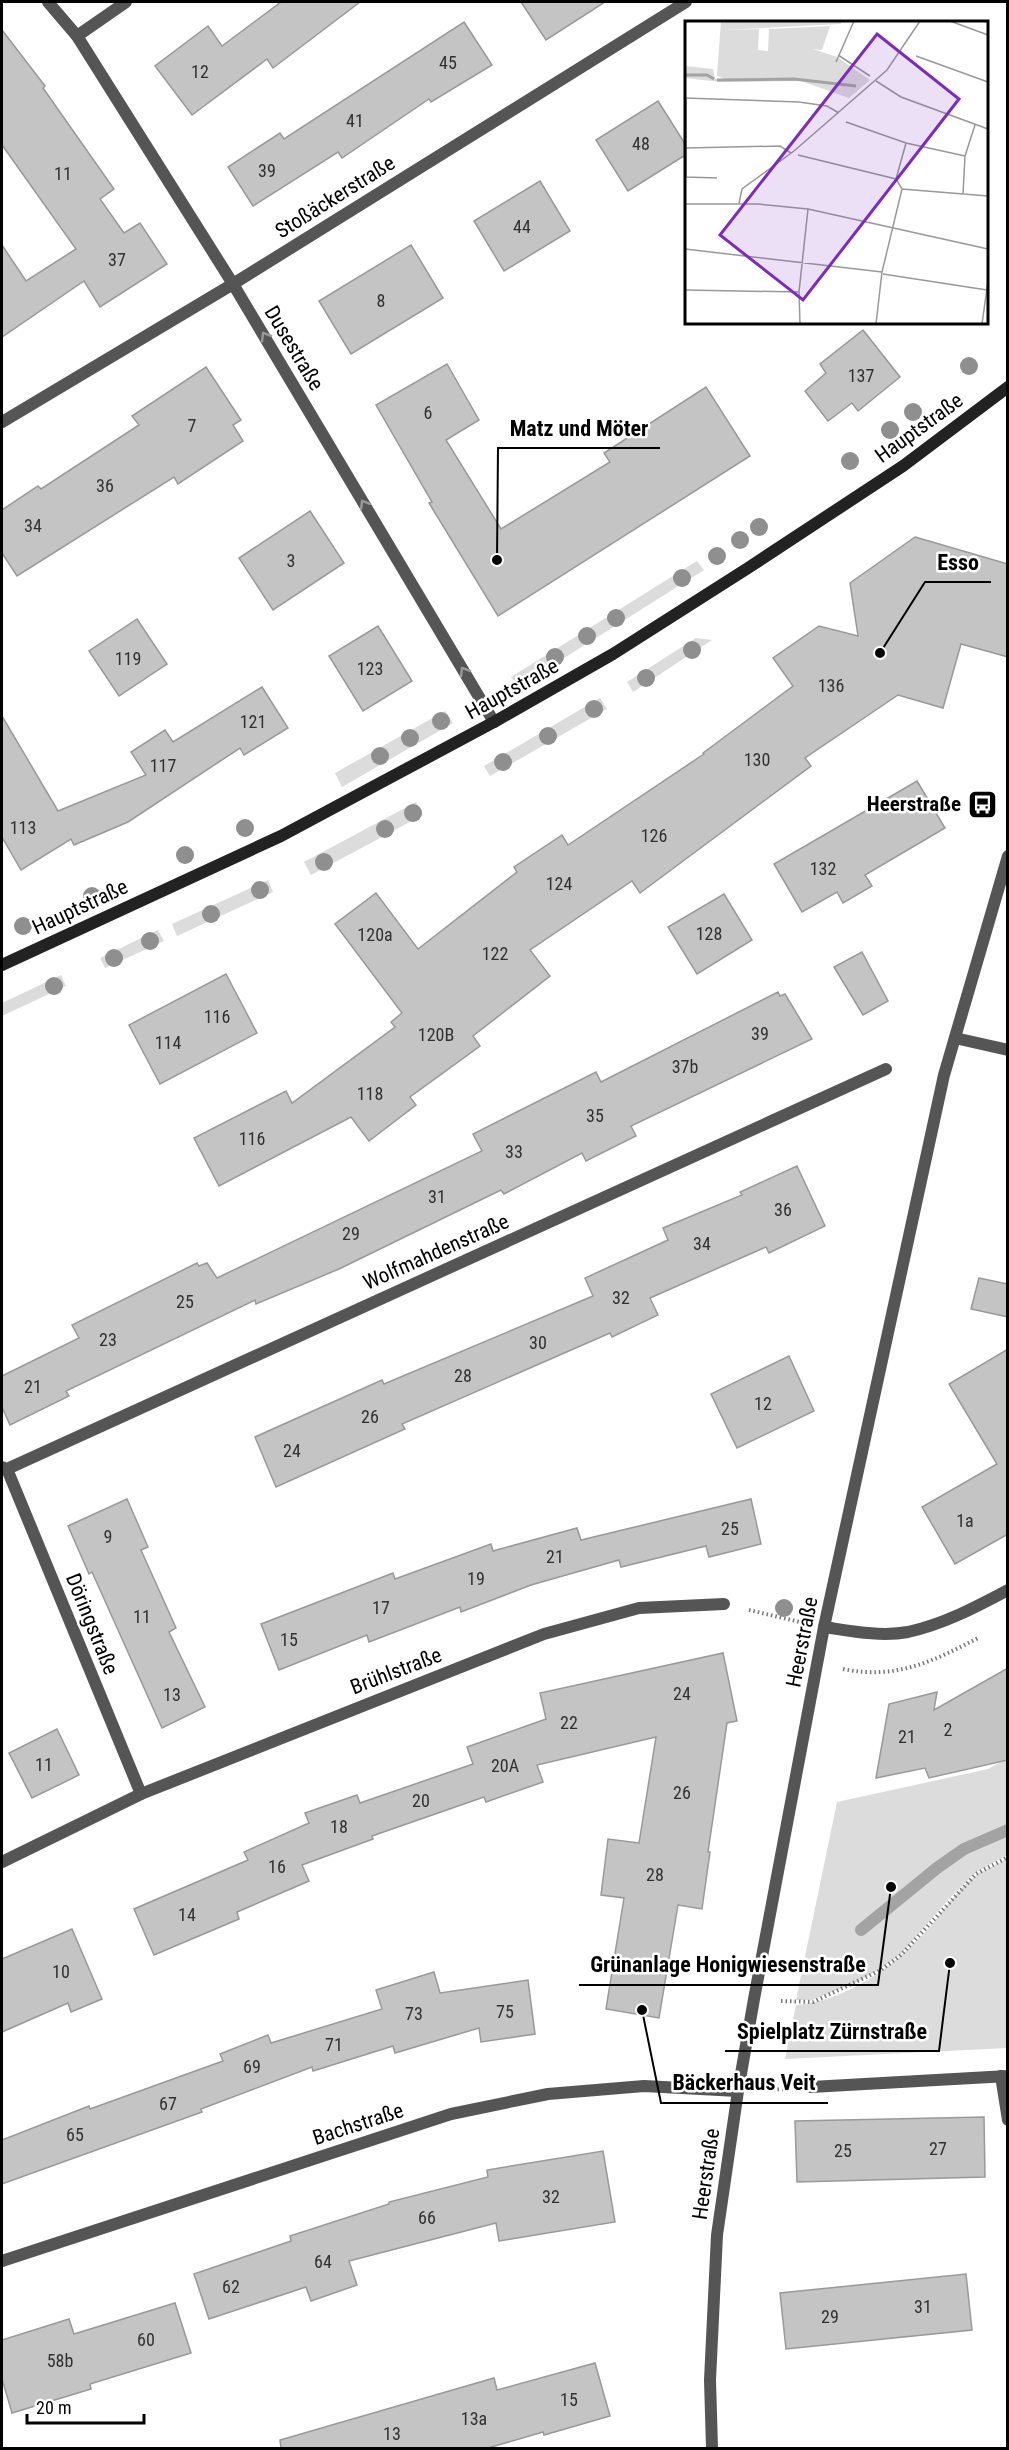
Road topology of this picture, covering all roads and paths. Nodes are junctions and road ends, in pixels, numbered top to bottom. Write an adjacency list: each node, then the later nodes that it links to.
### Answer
1 (48, 2): 4 (street, Dusestraße)
2 (126, 2): 4 (street)
3 (686, 2): 5 (street, Stoßäckerstraße)
4 (77, 36): 5 (street, Dusestraße)
5 (233, 284): 7 (street, Stoßäckerstraße); 8 (street, Dusestraße, one-way to 5)
6 (1008, 387): 8 (main road, Hauptstraße)
7 (2, 422)
8 (494, 722): 10 (main road, Hauptstraße)
9 (1008, 856): 11 (street, Heerstraße)
10 (2, 965)
11 (955, 1038): 12 (street); 17 (street, Heerstraße)
12 (1008, 1050)
13 (886, 1069): 14 (street, Wolfmahdenstraße)
14 (4, 1468): 18 (street, Döringstraße)
15 (1008, 1590): 17 (street)
16 (724, 1604): 17 (path); 18 (street, Brühlstraße)
17 (824, 1627): 21 (street, Heerstraße)
18 (141, 1794): 20 (street, Brühlstraße)
19 (1008, 1857): 21 (path)
20 (2, 1862)
21 (754, 1999): 24 (street, Heerstraße)
22 (1004, 2076): 23 (street); 25 (street)
23 (811, 2088): 24 (path)
24 (738, 2091): 26 (street, Bachstraße); 27 (street, Heerstraße)
25 (1008, 2120)
26 (2, 2261)
27 (712, 2448)

